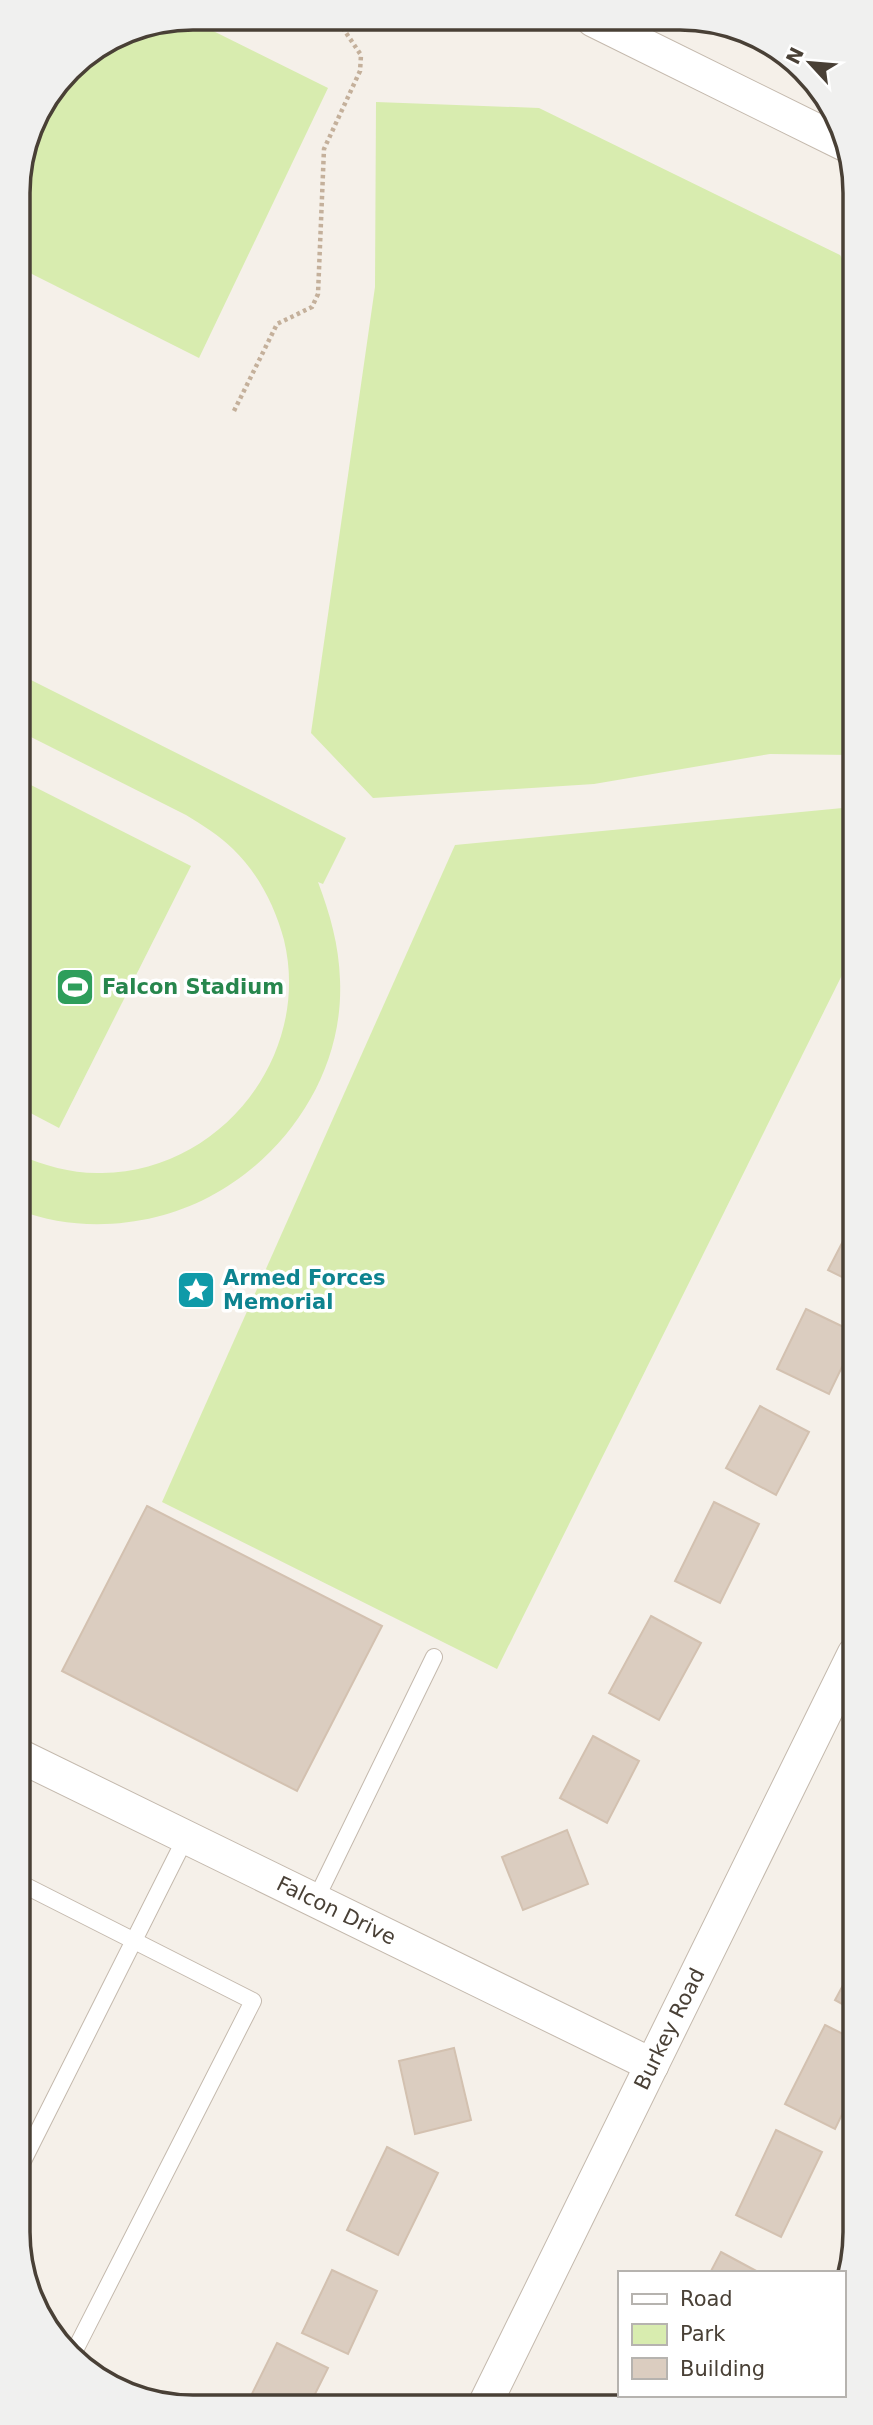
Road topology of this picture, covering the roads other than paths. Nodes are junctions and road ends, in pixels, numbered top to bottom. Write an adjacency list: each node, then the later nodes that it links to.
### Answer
1 (613, 30): 2 (street)
2 (835, 139)
3 (434, 1657): 8 (lane)
4 (843, 1676): 10 (street, Burkey Road)
5 (30, 1761): 6 (street, Falcon Drive)
6 (186, 1837): 8 (street, Falcon Drive); 9 (lane)
7 (30, 1888): 9 (lane)
8 (316, 1901): 10 (street, Falcon Drive)
9 (132, 1940): 11 (lane); 12 (lane)
10 (652, 2065): 13 (street, Burkey Road)
11 (30, 2147)
12 (76, 2347)
13 (489, 2395)

